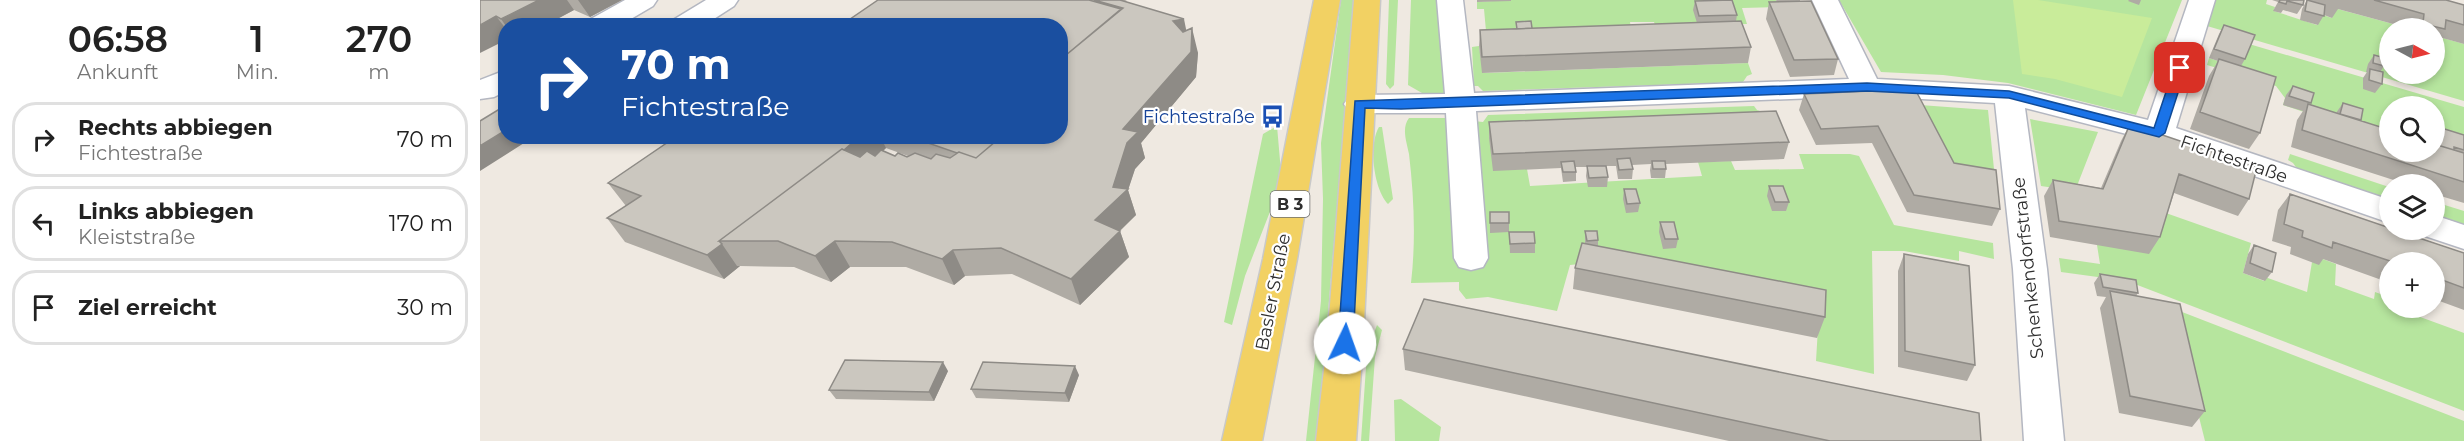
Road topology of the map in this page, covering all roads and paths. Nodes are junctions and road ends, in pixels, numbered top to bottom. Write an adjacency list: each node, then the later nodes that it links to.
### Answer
1 (644, 0): 8 (street)
2 (724, 0): 9 (street)
3 (1327, 0): 21 (main road, Basler Straße / B 3)
4 (1367, 0): 15 (main road)
5 (1450, 0): 14 (street)
6 (1825, 0): 11 (street)
7 (2202, 0): 16 (street)
8 (613, 18)
9 (696, 18)
10 (498, 83): 12 (street)
11 (1867, 87): 13 (street, Fichtestraße); 14 (street, Fichtestraße)
12 (480, 89)
13 (2009, 95): 16 (street, Fichtestraße); 23 (street, Schenkendorfstraße)
14 (1460, 101): 15 (street, Fichtestraße); 20 (street)
15 (1359, 104): 22 (main road)
16 (2159, 133): 17 (street, Fichtestraße)
17 (2379, 208)
18 (2445, 231): 19 (street)
19 (2464, 237)
20 (1471, 258)
21 (1242, 441)
22 (1336, 441)
23 (2044, 441)

